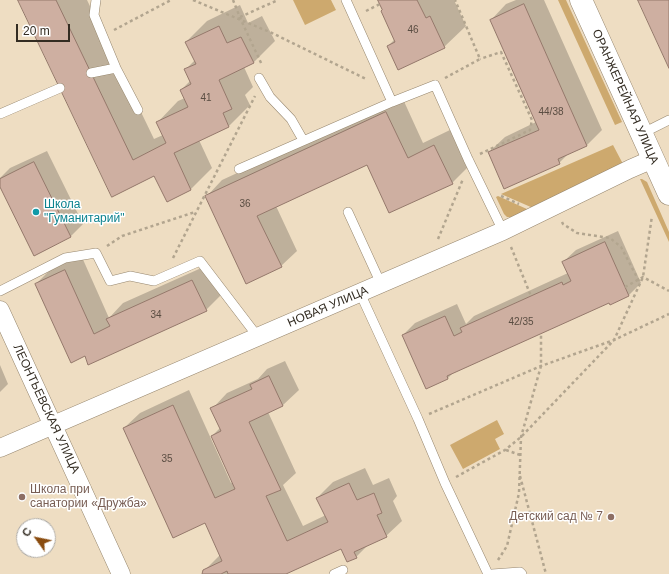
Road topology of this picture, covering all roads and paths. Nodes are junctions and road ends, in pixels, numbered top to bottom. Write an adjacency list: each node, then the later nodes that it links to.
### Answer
1 (96, 0): 10 (lane)
2 (172, 0): 10 (path)
3 (193, 0): 9 (path)
4 (233, 0): 9 (path)
5 (278, 0): 9 (path)
6 (346, 0): 17 (lane)
7 (455, 0): 11 (path)
8 (581, 0): 22 (street, ОРАНЖЕРЕЙНАЯ УЛИЦА)
9 (240, 18): 14 (path); 17 (path)
10 (102, 35): 12 (lane)
11 (480, 59): 15 (path); 25 (path)
12 (116, 68): 13 (lane); 19 (lane)
13 (91, 74)
14 (260, 80): 23 (lane); 30 (path)
15 (436, 85): 18 (lane); 25 (lane)
16 (60, 88): 20 (lane)
17 (386, 89): 18 (lane)
18 (392, 102): 23 (lane)
19 (138, 110)
20 (0, 114)
21 (669, 120): 22 (lane)
22 (641, 134): 24 (street, ОРАНЖЕРЕЙНАЯ УЛИЦА)
23 (303, 140): 26 (lane)
24 (653, 159): 27 (street, ОРАНЖЕРЕЙНАЯ УЛИЦА); 34 (street, НОВАЯ УЛИЦА)
25 (469, 161): 34 (lane); 36 (path)
26 (239, 169)
27 (669, 194)
28 (499, 195): 29 (path)
29 (526, 207)
30 (196, 212): 35 (path); 37 (path)
31 (348, 212): 40 (lane)
32 (652, 216): 38 (path)
33 (561, 220): 39 (path)
34 (507, 239): 36 (street, НОВАЯ УЛИЦА); 45 (path)
35 (96, 253): 37 (lane); 42 (lane)
36 (428, 264): 40 (street, НОВАЯ УЛИЦА)
37 (177, 271): 49 (lane)
38 (643, 277): 39 (path); 43 (path)
39 (640, 282): 41 (path); 50 (path)
40 (381, 284): 44 (street, НОВАЯ УЛИЦА)
41 (625, 287)
42 (0, 291)
43 (669, 291)
44 (360, 293): 49 (street, НОВАЯ УЛИЦА); 52 (lane)
45 (531, 296)
46 (0, 310): 53 (street, ЛЕОНТЬЕВСКАЯ УЛИЦА)
47 (669, 314): 50 (path)
48 (541, 334): 51 (path)
49 (258, 337): 53 (street, НОВАЯ УЛИЦА)
50 (614, 340): 51 (path); 54 (path)
51 (541, 366): 52 (path); 54 (path)
52 (418, 420): 59 (lane)
53 (53, 425): 55 (street, НОВАЯ УЛИЦА); 62 (street, ЛЕОНТЬЕВСКАЯ УЛИЦА)
54 (521, 437): 56 (path); 57 (path)
55 (0, 448)
56 (505, 450): 57 (path); 59 (path)
57 (520, 455): 58 (path)
58 (519, 472): 60 (path); 67 (path)
59 (445, 483): 64 (lane)
60 (496, 563)
61 (343, 570): 63 (lane)
62 (121, 574)
63 (334, 574)
64 (488, 574)
65 (492, 574): 66 (lane)
66 (522, 574)
67 (546, 574)

